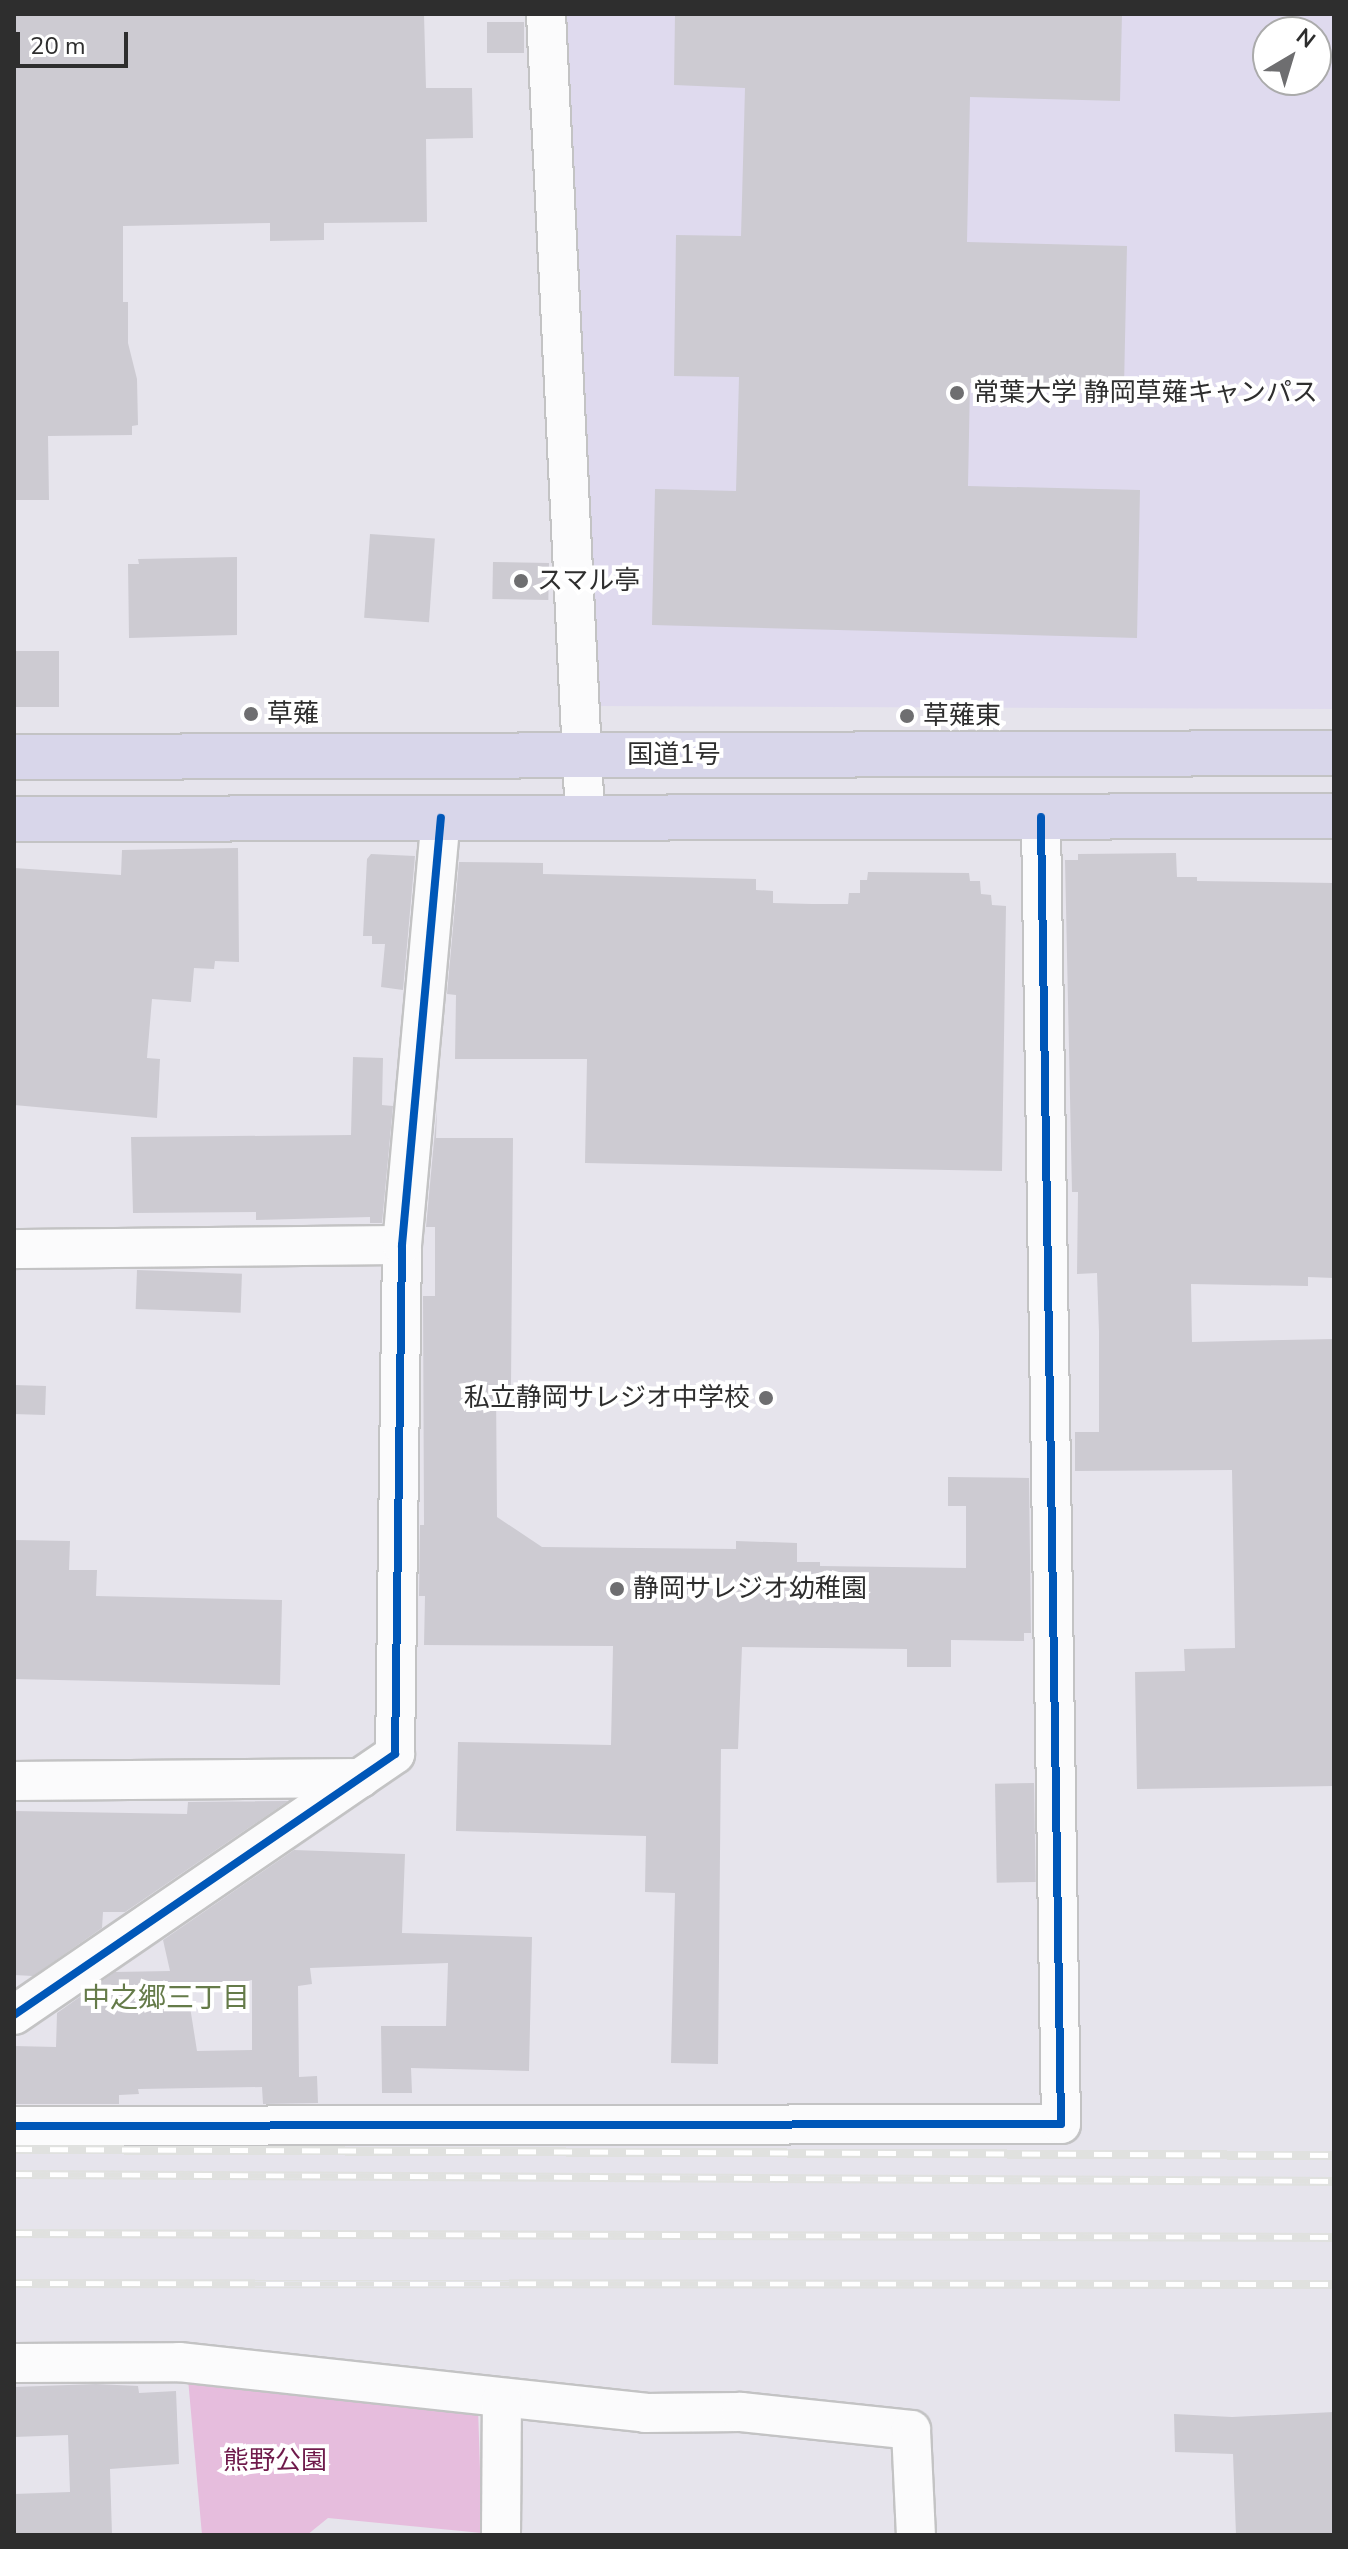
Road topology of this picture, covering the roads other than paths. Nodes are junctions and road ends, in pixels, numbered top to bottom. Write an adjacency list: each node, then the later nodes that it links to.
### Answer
1 (546, 14): 3 (street)
2 (1334, 753): 3 (highway, 国道1号)
3 (582, 755): 4 (highway, 国道1号); 8 (street)
4 (14, 757)
5 (1334, 816): 6 (highway)
6 (1041, 817): 8 (highway); 15 (street)
7 (441, 818): 8 (highway); 9 (highway); 10 (street)
8 (585, 818)
9 (14, 819)
10 (402, 1245): 11 (street); 12 (street)
11 (14, 1249)
12 (361, 1778): 13 (street); 14 (street)
13 (14, 1781)
14 (14, 2015)
15 (14, 2126)
16 (14, 2363): 17 (street)
17 (502, 2399): 18 (street); 19 (street)
18 (501, 2535)
19 (916, 2535)

